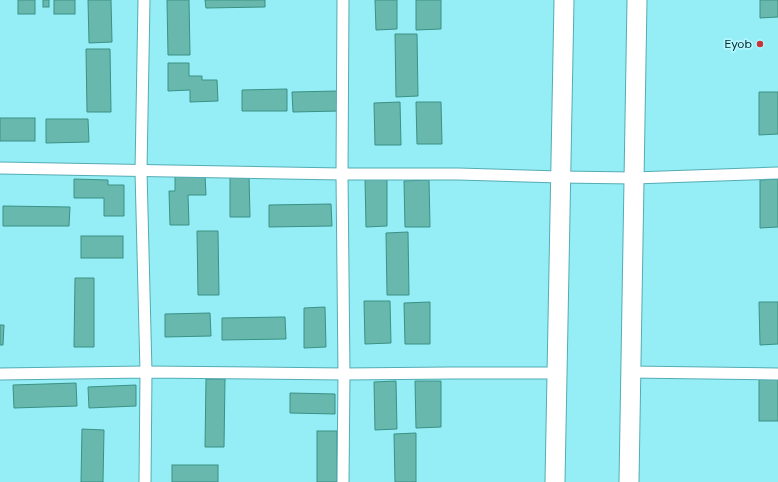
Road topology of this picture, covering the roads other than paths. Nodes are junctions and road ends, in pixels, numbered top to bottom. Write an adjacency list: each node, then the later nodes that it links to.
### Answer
1 (144, 0): 6 (street)
2 (343, 0): 8 (street)
3 (564, 0): 9 (highway)
4 (637, 0): 10 (highway)
5 (0, 168): 6 (street)
6 (140, 171): 8 (street); 11 (street)
7 (778, 173): 10 (street)
8 (342, 174): 9 (street); 14 (street)
9 (560, 177): 10 (street); 15 (highway)
10 (634, 178): 12 (highway)
11 (146, 372): 13 (street); 14 (street); 17 (street)
12 (630, 372): 16 (street); 20 (highway)
13 (0, 374)
14 (344, 374): 15 (street); 18 (street)
15 (557, 374): 19 (highway)
16 (778, 374)
17 (145, 482)
18 (343, 482)
19 (555, 482)
20 (629, 482)

